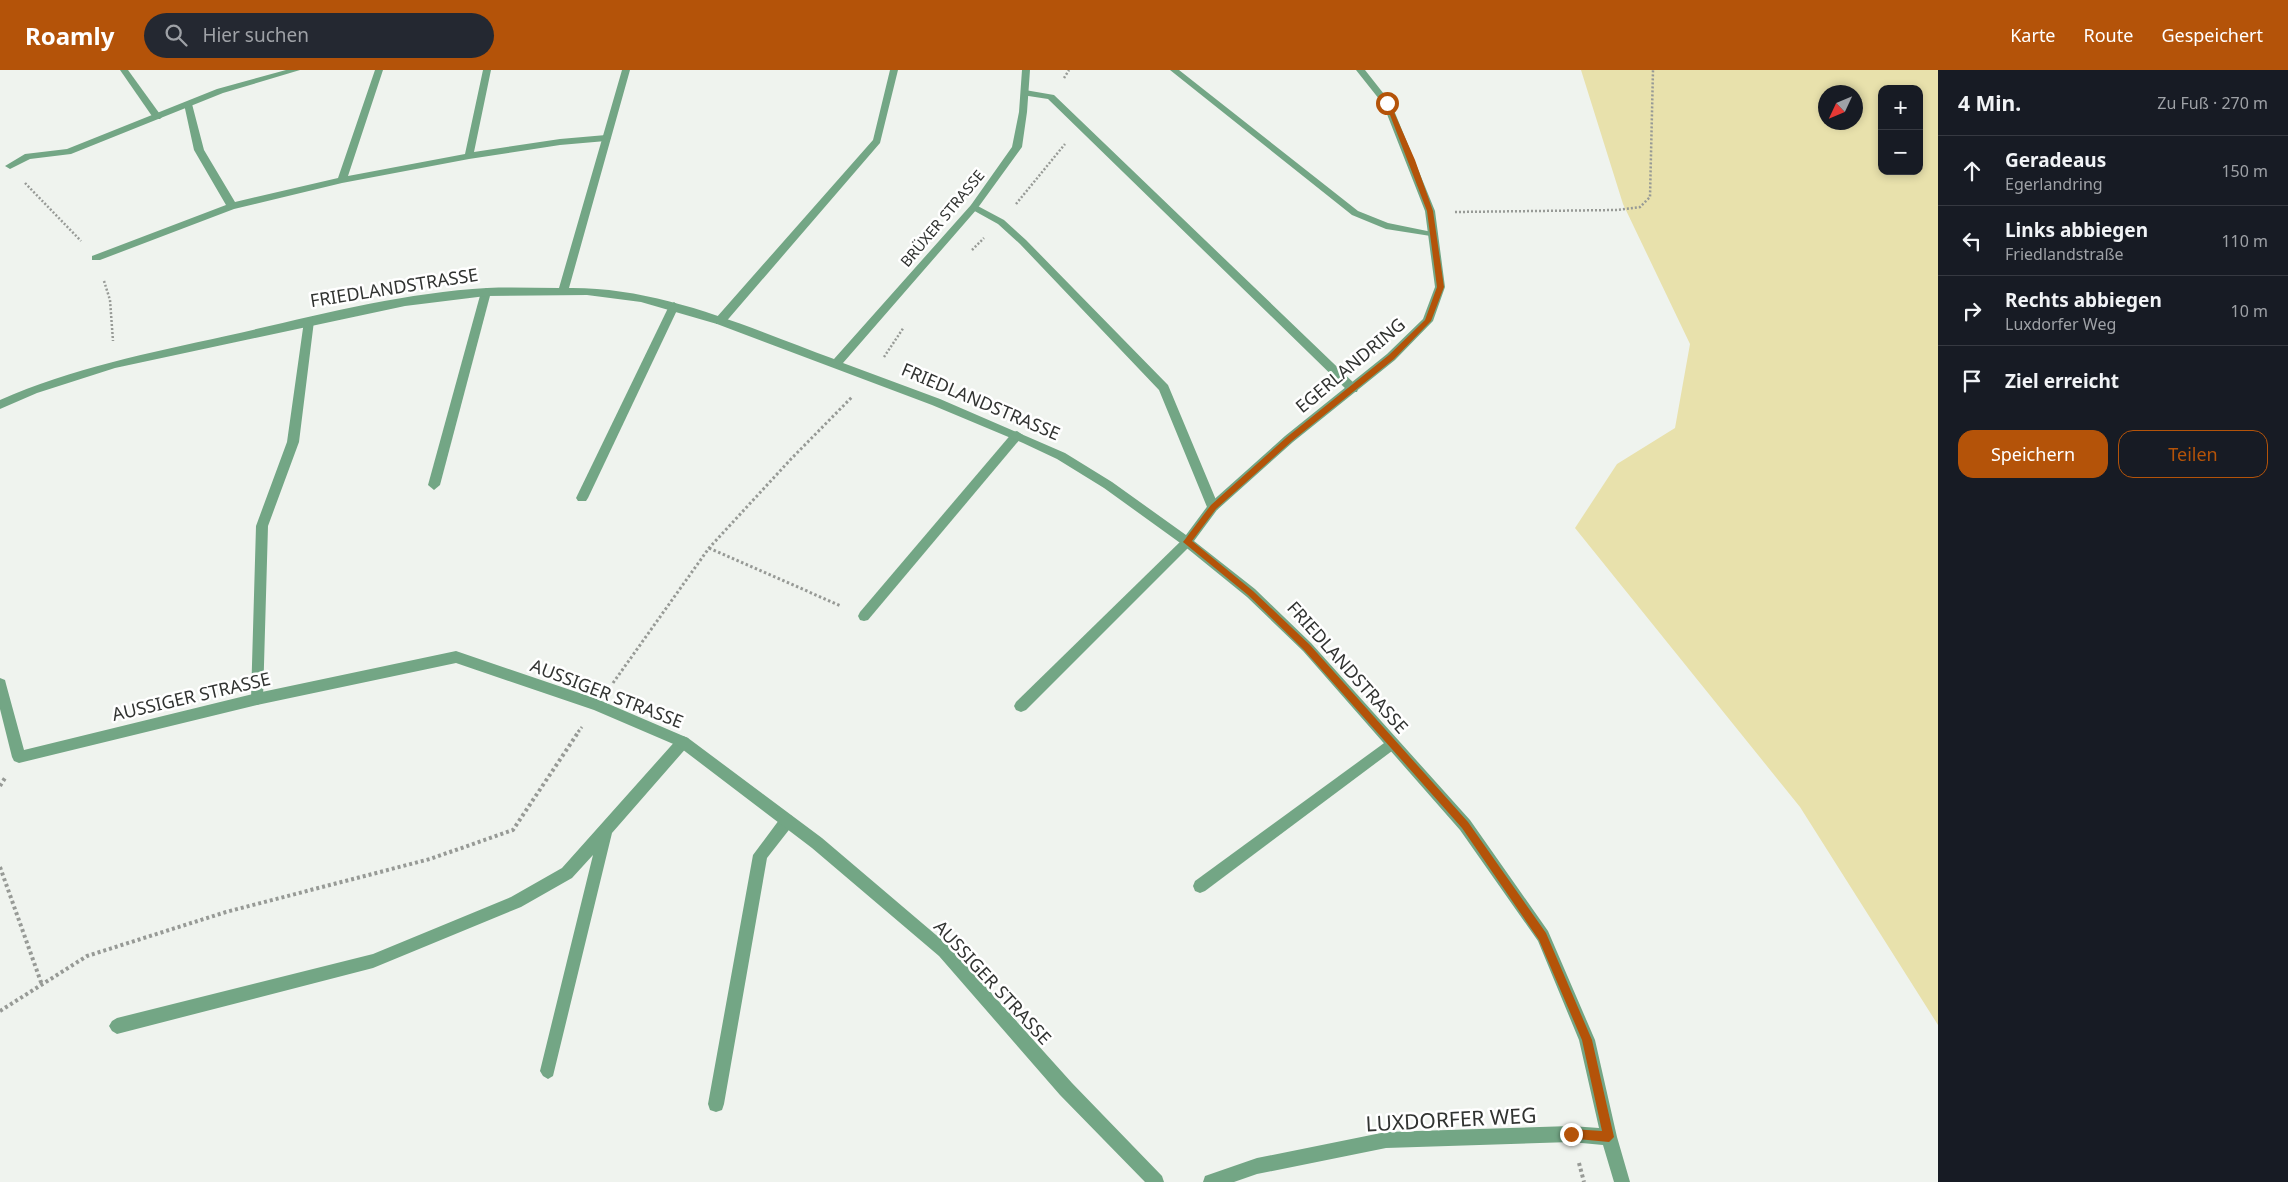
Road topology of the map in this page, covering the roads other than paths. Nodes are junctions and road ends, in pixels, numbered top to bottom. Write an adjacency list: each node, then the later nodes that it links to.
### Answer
1 (124, 70): 13 (street)
2 (296, 70): 10 (street)
3 (379, 70): 17 (street)
4 (487, 70): 15 (street)
5 (626, 70): 14 (street)
6 (894, 70): 26 (street)
7 (1026, 70): 11 (street, BRÜXER STRASSE)
8 (1174, 70): 20 (street)
9 (1360, 70): 20 (street, EGERLANDRING)
10 (272, 73): 12 (street)
11 (1025, 93): 19 (street, BRÜXER STRASSE); 28 (street)
12 (188, 104): 13 (street); 18 (street)
13 (156, 117): 16 (street)
14 (606, 138): 15 (street); 22 (street)
15 (468, 156): 17 (street)
16 (10, 166)
17 (342, 180): 18 (street)
18 (232, 206): 21 (street)
19 (974, 207): 27 (street, BRÜXER STRASSE); 33 (street)
20 (1434, 235): 28 (street, EGERLANDRING)
21 (96, 258)
22 (563, 291): 23 (street, FRIEDLANDSTRASSE); 24 (street, FRIEDLANDSTRASSE)
23 (486, 292): 25 (street, FRIEDLANDSTRASSE); 31 (street)
24 (674, 306): 26 (street, FRIEDLANDSTRASSE); 32 (street)
25 (309, 321): 29 (street, FRIEDLANDSTRASSE); 37 (street)
26 (720, 321): 27 (street, FRIEDLANDSTRASSE)
27 (836, 364): 30 (street, FRIEDLANDSTRASSE)
28 (1354, 389): 33 (street, EGERLANDRING)
29 (0, 405)
30 (1017, 435): 34 (street, FRIEDLANDSTRASSE); 35 (street)
31 (434, 485)
32 (582, 498)
33 (1213, 507): 34 (street, EGERLANDRING)
34 (1187, 542): 38 (street, EGERLANDRING); 40 (street, FRIEDLANDSTRASSE)
35 (864, 616)
36 (0, 684): 37 (street, AUSSIGER STRASSE)
37 (257, 699): 39 (street, AUSSIGER STRASSE)
38 (1021, 706)
39 (682, 742): 41 (street, AUSSIGER STRASSE); 42 (street)
40 (1392, 744): 43 (street); 47 (street, FRIEDLANDSTRASSE)
41 (787, 821): 46 (street); 48 (street, AUSSIGER STRASSE)
42 (606, 830): 44 (street); 45 (street)
43 (1200, 886)
44 (117, 1026)
45 (548, 1071)
46 (716, 1104)
47 (1609, 1137): 49 (street, LUXDORFER WEG); 50 (street, FRIEDLANDSTRASSE)
48 (1156, 1182)
49 (1211, 1182)
50 (1622, 1182)

